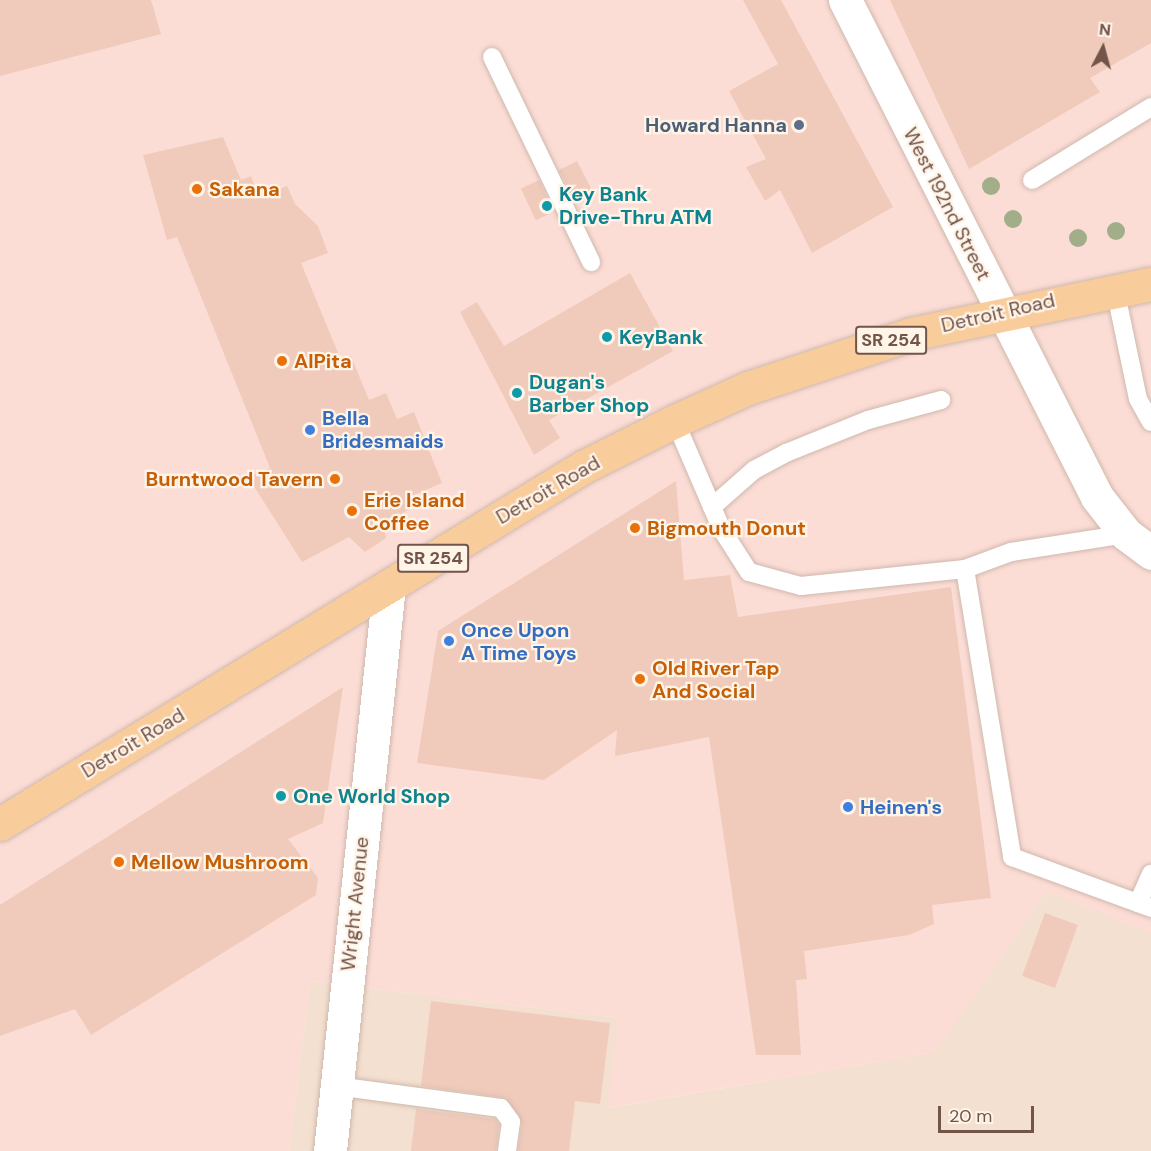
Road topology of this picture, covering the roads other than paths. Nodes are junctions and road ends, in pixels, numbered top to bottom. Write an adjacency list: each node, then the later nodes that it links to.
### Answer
1 (845, 0): 8 (street, West 192nd Street)
2 (492, 57): 5 (lane)
3 (1151, 107): 4 (lane)
4 (1032, 180)
5 (591, 262)
6 (1151, 284): 7 (main road, Detroit Road / SR 254)
7 (1115, 289): 8 (main road, Detroit Road / SR 254); 11 (lane)
8 (1000, 311): 10 (main road, Detroit Road / SR 254); 13 (street, West 192nd Street)
9 (941, 400): 12 (lane)
10 (675, 422): 12 (lane); 15 (main road, Detroit Road / SR 254)
11 (1151, 422)
12 (712, 507): 14 (lane)
13 (1139, 543): 14 (lane)
14 (965, 568): 18 (lane)
15 (388, 586): 16 (main road, Detroit Road / SR 254); 19 (street, Wright Avenue)
16 (0, 824)
17 (1151, 873): 18 (lane)
18 (1144, 906)
19 (336, 1086): 20 (street, Wright Avenue); 21 (lane)
20 (330, 1151)
21 (507, 1151)

